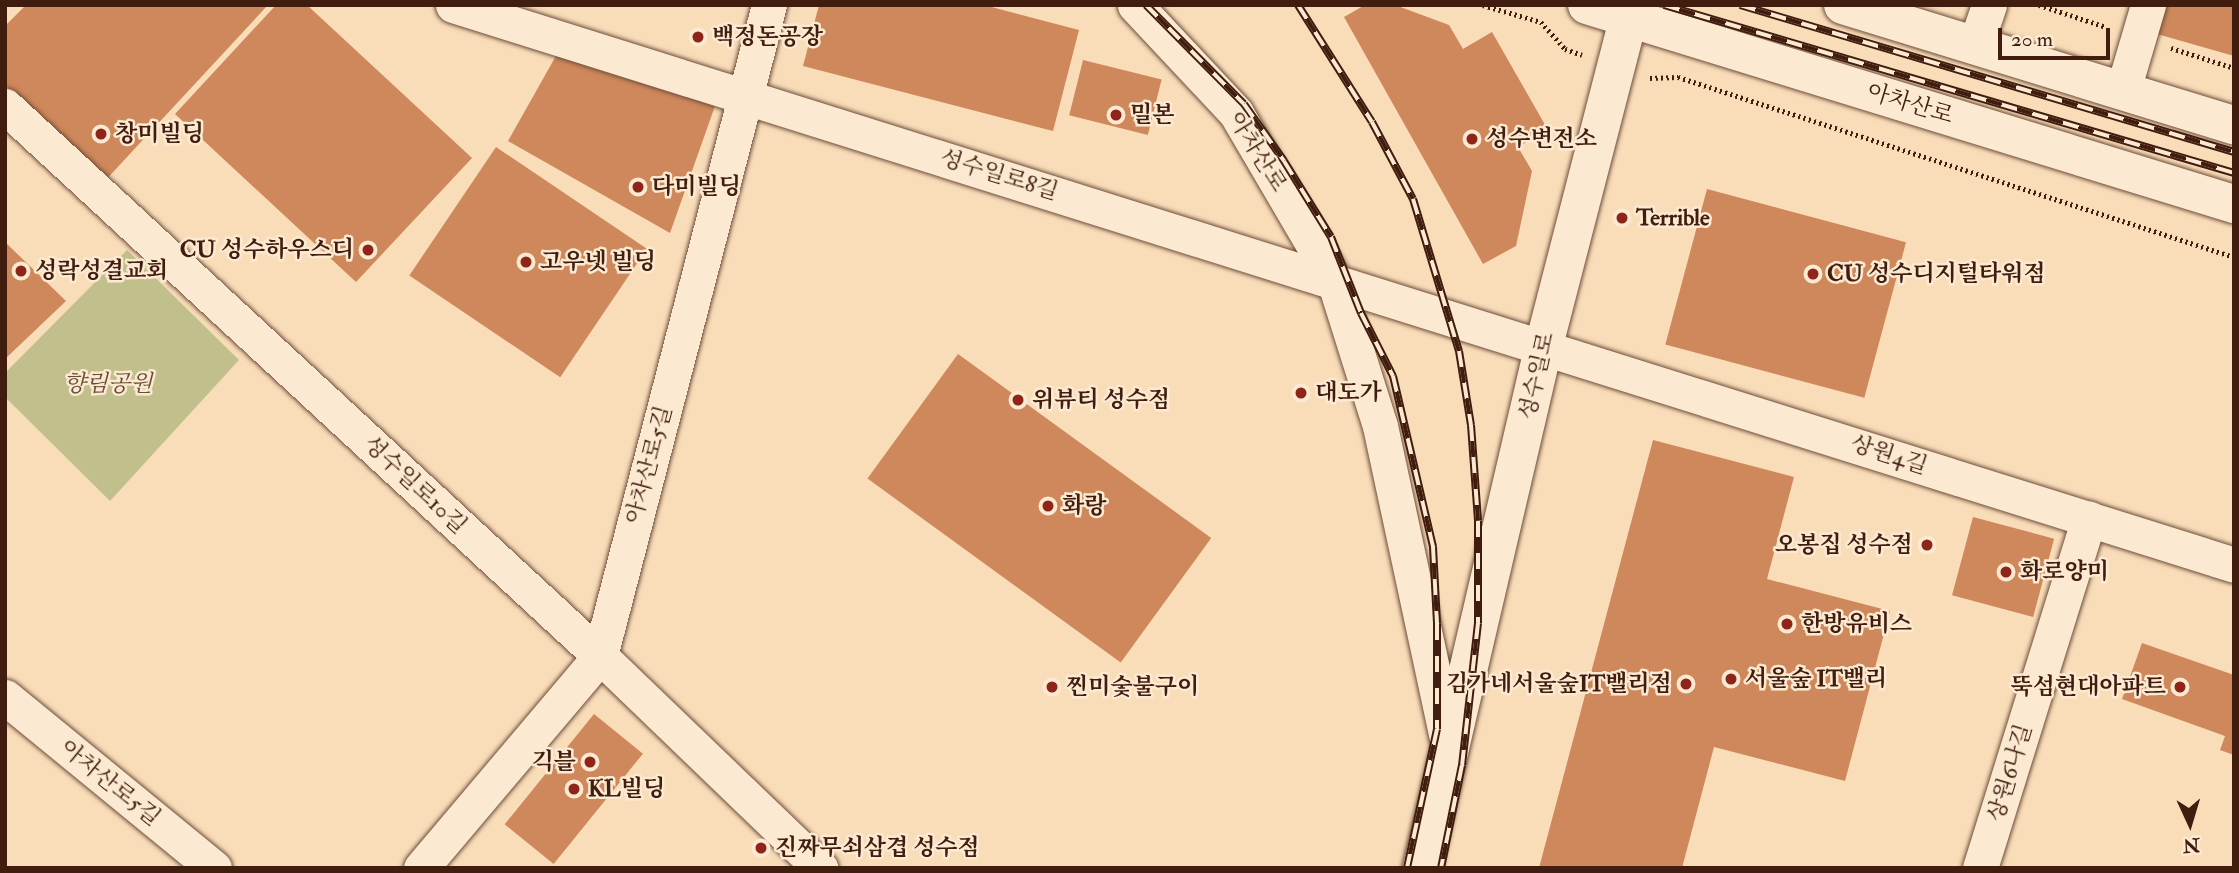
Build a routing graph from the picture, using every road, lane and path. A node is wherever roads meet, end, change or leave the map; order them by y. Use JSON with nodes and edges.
{"nodes":[{"id":1,"x":453,"y":5,"type":"edge"},
{"id":2,"x":769,"y":5,"type":"edge"},
{"id":3,"x":1135,"y":5,"type":"edge"},
{"id":4,"x":1483,"y":5,"type":"edge"},
{"id":5,"x":1587,"y":5,"type":"edge"},
{"id":6,"x":1843,"y":5,"type":"edge"},
{"id":7,"x":1989,"y":5,"type":"edge"},
{"id":8,"x":2148,"y":5,"type":"edge"},
{"id":9,"x":1630,"y":12,"type":"edge"},
{"id":10,"x":1975,"y":46,"type":"junction"},
{"id":11,"x":1616,"y":66,"type":"junction"},
{"id":12,"x":2123,"y":90,"type":"junction"},
{"id":13,"x":746,"y":95,"type":"junction"},
{"id":14,"x":5,"y":106,"type":"edge"},
{"id":15,"x":2234,"y":125,"type":"edge"},
{"id":16,"x":2234,"y":204,"type":"edge"},
{"id":17,"x":2234,"y":257,"type":"edge"},
{"id":18,"x":1334,"y":280,"type":"junction"},
{"id":19,"x":1544,"y":345,"type":"junction"},
{"id":20,"x":2089,"y":519,"type":"junction"},
{"id":21,"x":2234,"y":565,"type":"edge"},
{"id":22,"x":600,"y":656,"type":"junction"},
{"id":23,"x":5,"y":698,"type":"edge"},
{"id":24,"x":1449,"y":748,"type":"junction"},
{"id":25,"x":214,"y":868,"type":"edge"},
{"id":26,"x":421,"y":868,"type":"edge"},
{"id":27,"x":820,"y":868,"type":"edge"},
{"id":28,"x":1422,"y":868,"type":"edge"},
{"id":29,"x":1980,"y":868,"type":"edge"}],
"edges":[{"from":1,"to":13,"type":"street","name":"성수일로8길"},
{"from":2,"to":13,"type":"street","name":"아차산로5길"},
{"from":3,"to":18,"type":"street","name":"아차산로"},
{"from":4,"to":11,"type":"path"},
{"from":5,"to":9,"type":"main road","name":"아차산로"},
{"from":6,"to":10,"type":"main road"},
{"from":7,"to":10,"type":"street"},
{"from":8,"to":12,"type":"street"},
{"from":9,"to":11,"type":"main road","name":"성수일로"},
{"from":9,"to":16,"type":"main road","name":"아차산로"},
{"from":10,"to":12,"type":"main road"},
{"from":11,"to":17,"type":"path"},
{"from":11,"to":19,"type":"main road","name":"성수일로"},
{"from":12,"to":15,"type":"main road"},
{"from":13,"to":18,"type":"street","name":"성수일로8길"},
{"from":13,"to":22,"type":"street","name":"아차산로5길"},
{"from":14,"to":22,"type":"street","name":"성수일로10길"},
{"from":18,"to":19,"type":"street","name":"성수일로8길"},
{"from":18,"to":24,"type":"street","name":"성수일로"},
{"from":19,"to":20,"type":"street","name":"상원4길"},
{"from":19,"to":24,"type":"main road","name":"성수일로"},
{"from":20,"to":21,"type":"street","name":"상원4길"},
{"from":20,"to":29,"type":"street","name":"상원6나길"},
{"from":22,"to":26,"type":"street","name":"아차산로5길"},
{"from":22,"to":27,"type":"street","name":"성수일로10길"},
{"from":23,"to":25,"type":"street","name":"아차산로5길"},
{"from":24,"to":28,"type":"main road","name":"성수일로"}]}
